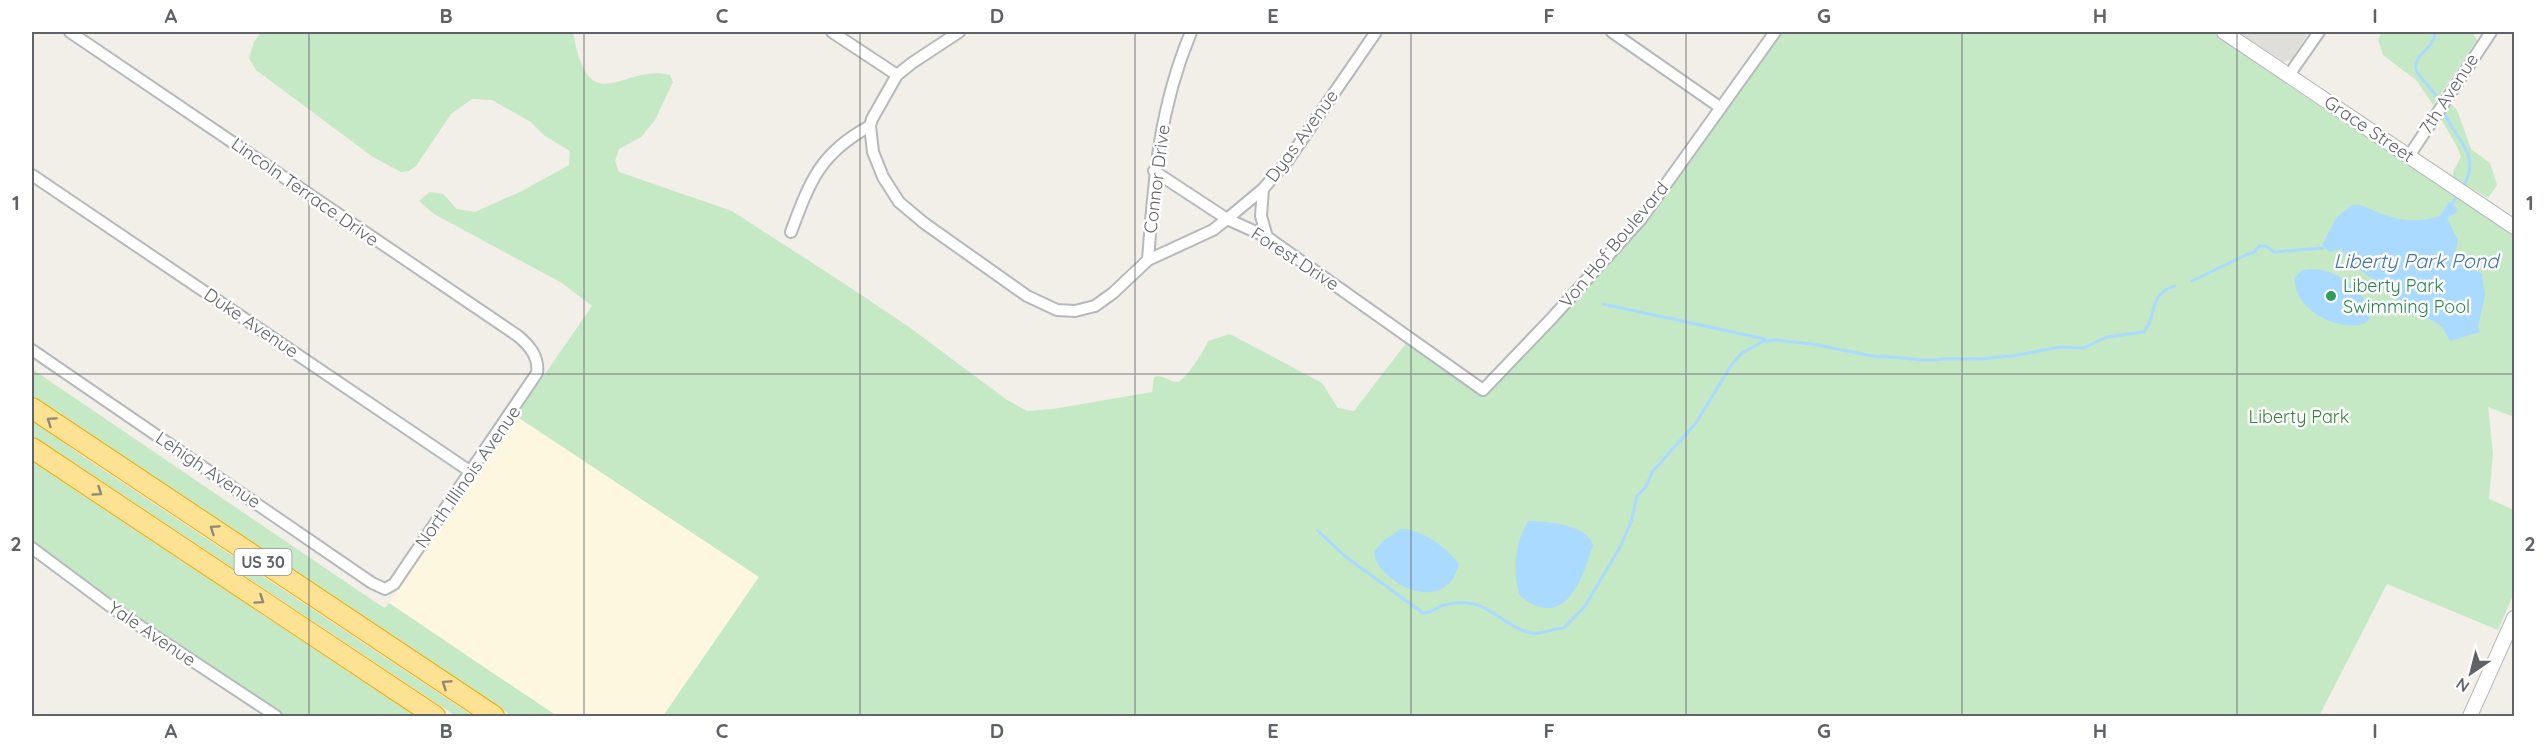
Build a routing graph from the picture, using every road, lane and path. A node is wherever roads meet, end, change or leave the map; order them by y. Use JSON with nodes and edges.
{"nodes":[{"id":1,"x":70,"y":32,"type":"edge"},
{"id":2,"x":832,"y":32,"type":"edge"},
{"id":3,"x":959,"y":32,"type":"edge"},
{"id":4,"x":1191,"y":32,"type":"edge"},
{"id":5,"x":1376,"y":32,"type":"edge"},
{"id":6,"x":1612,"y":32,"type":"edge"},
{"id":7,"x":1775,"y":32,"type":"edge"},
{"id":8,"x":2224,"y":32,"type":"edge"},
{"id":9,"x":2319,"y":32,"type":"edge"},
{"id":10,"x":2490,"y":32,"type":"edge"},
{"id":11,"x":897,"y":75,"type":"junction"},
{"id":12,"x":2289,"y":75,"type":"junction"},
{"id":13,"x":1721,"y":108,"type":"junction"},
{"id":14,"x":870,"y":126,"type":"junction"},
{"id":15,"x":2409,"y":156,"type":"junction"},
{"id":16,"x":1154,"y":171,"type":"junction"},
{"id":17,"x":32,"y":175,"type":"edge"},
{"id":18,"x":1263,"y":189,"type":"junction"},
{"id":19,"x":1227,"y":219,"type":"junction"},
{"id":20,"x":2514,"y":227,"type":"edge"},
{"id":21,"x":791,"y":232,"type":"dead end"},
{"id":22,"x":1268,"y":237,"type":"junction"},
{"id":23,"x":1148,"y":260,"type":"junction"},
{"id":24,"x":32,"y":350,"type":"edge"},
{"id":25,"x":536,"y":358,"type":"joint"},
{"id":26,"x":1483,"y":390,"type":"joint"},
{"id":27,"x":32,"y":408,"type":"edge"},
{"id":28,"x":32,"y":448,"type":"edge"},
{"id":29,"x":471,"y":472,"type":"junction"},
{"id":30,"x":32,"y":550,"type":"edge"},
{"id":31,"x":385,"y":589,"type":"joint"},
{"id":32,"x":2514,"y":618,"type":"edge"},
{"id":33,"x":276,"y":717,"type":"edge"},
{"id":34,"x":435,"y":717,"type":"edge"},
{"id":35,"x":494,"y":717,"type":"edge"},
{"id":36,"x":2470,"y":717,"type":"edge"}],
"edges":[{"from":1,"to":25,"type":"street","name":"Lincoln Terrace Drive"},
{"from":2,"to":11,"type":"street"},
{"from":3,"to":11,"type":"street"},
{"from":4,"to":16,"type":"street","name":"Connor Drive"},
{"from":5,"to":18,"type":"street","name":"Dyas Avenue"},
{"from":6,"to":13,"type":"street"},
{"from":7,"to":13,"type":"street","name":"Von Hof Boulevard"},
{"from":8,"to":12,"type":"street","name":"Grace Street"},
{"from":9,"to":12,"type":"street"},
{"from":10,"to":15,"type":"street","name":"7th Avenue"},
{"from":11,"to":14,"type":"street"},
{"from":12,"to":15,"type":"street","name":"Grace Street"},
{"from":13,"to":26,"type":"street","name":"Von Hof Boulevard"},
{"from":14,"to":21,"type":"street"},
{"from":14,"to":23,"type":"street"},
{"from":15,"to":20,"type":"street","name":"Grace Street"},
{"from":16,"to":19,"type":"street"},
{"from":16,"to":23,"type":"street","name":"Connor Drive"},
{"from":17,"to":29,"type":"street","name":"Duke Avenue"},
{"from":18,"to":19,"type":"street","name":"Dyas Avenue"},
{"from":18,"to":22,"type":"street"},
{"from":19,"to":22,"type":"street","name":"Forest Drive"},
{"from":19,"to":23,"type":"street"},
{"from":22,"to":26,"type":"street","name":"Forest Drive"},
{"from":24,"to":31,"type":"street","name":"Lehigh Avenue"},
{"from":25,"to":29,"type":"street","name":"North Illinois Avenue"},
{"from":35,"to":27,"type":"highway","number":"US 30","one_way":true},
{"from":28,"to":34,"type":"highway","number":"US 30","one_way":true},
{"from":29,"to":31,"type":"street","name":"North Illinois Avenue"},
{"from":30,"to":33,"type":"street","name":"Yale Avenue"},
{"from":32,"to":36,"type":"street"}]}
